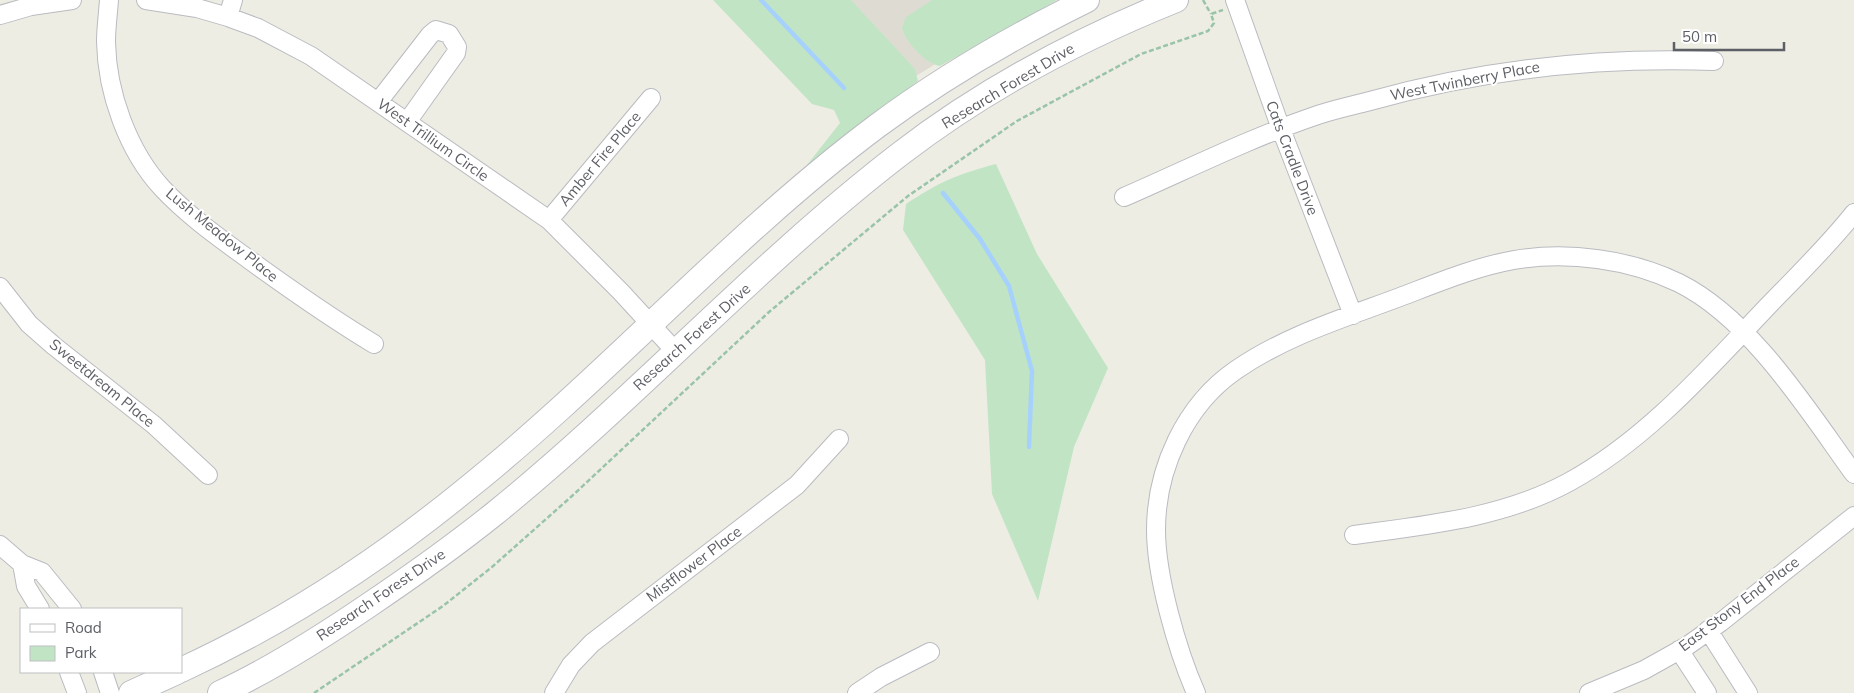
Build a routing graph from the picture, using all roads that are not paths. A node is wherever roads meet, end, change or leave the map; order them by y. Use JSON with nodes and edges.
{"nodes":[{"id":1,"x":72,"y":0,"type":"edge"},
{"id":2,"x":109,"y":0,"type":"edge"},
{"id":3,"x":146,"y":0,"type":"edge"},
{"id":4,"x":1087,"y":0,"type":"edge"},
{"id":5,"x":1176,"y":0,"type":"edge"},
{"id":6,"x":1236,"y":3,"type":"edge"},
{"id":7,"x":230,"y":8,"type":"edge"},
{"id":8,"x":6,"y":9,"type":"edge"},
{"id":9,"x":1714,"y":61,"type":"dead end"},
{"id":10,"x":651,"y":98,"type":"dead end"},
{"id":11,"x":378,"y":102,"type":"junction"},
{"id":12,"x":407,"y":122,"type":"junction"},
{"id":13,"x":1281,"y":129,"type":"junction"},
{"id":14,"x":1124,"y":196,"type":"dead end"},
{"id":15,"x":1854,"y":213,"type":"edge"},
{"id":16,"x":549,"y":220,"type":"junction"},
{"id":17,"x":0,"y":288,"type":"edge"},
{"id":18,"x":1352,"y":315,"type":"junction"},
{"id":19,"x":651,"y":324,"type":"junction"},
{"id":20,"x":1745,"y":330,"type":"junction"},
{"id":21,"x":374,"y":344,"type":"dead end"},
{"id":22,"x":676,"y":352,"type":"junction"},
{"id":23,"x":839,"y":439,"type":"dead end"},
{"id":24,"x":1854,"y":474,"type":"edge"},
{"id":25,"x":208,"y":475,"type":"dead end"},
{"id":26,"x":1854,"y":516,"type":"edge"},
{"id":27,"x":1354,"y":534,"type":"dead end"},
{"id":28,"x":0,"y":545,"type":"edge"},
{"id":29,"x":22,"y":564,"type":"junction"},
{"id":30,"x":39,"y":608,"type":"edge"},
{"id":31,"x":71,"y":608,"type":"edge"},
{"id":32,"x":1708,"y":630,"type":"junction"},
{"id":33,"x":1679,"y":650,"type":"junction"},
{"id":34,"x":930,"y":652,"type":"dead end"},
{"id":35,"x":182,"y":670,"type":"edge"},
{"id":36,"x":69,"y":673,"type":"edge"},
{"id":37,"x":103,"y":673,"type":"edge"},
{"id":38,"x":175,"y":673,"type":"edge"},
{"id":39,"x":77,"y":693,"type":"edge"},
{"id":40,"x":110,"y":693,"type":"edge"},
{"id":41,"x":131,"y":693,"type":"edge"},
{"id":42,"x":220,"y":693,"type":"edge"},
{"id":43,"x":554,"y":693,"type":"edge"},
{"id":44,"x":857,"y":693,"type":"edge"},
{"id":45,"x":1196,"y":693,"type":"edge"},
{"id":46,"x":1589,"y":693,"type":"edge"},
{"id":47,"x":1707,"y":693,"type":"edge"},
{"id":48,"x":1748,"y":693,"type":"edge"}],
"edges":[{"from":1,"to":8,"type":"street"},
{"from":2,"to":21,"type":"street","name":"Lush Meadow Place"},
{"from":3,"to":7,"type":"street","name":"West Trillium Circle"},
{"from":4,"to":19,"type":"main road"},
{"from":5,"to":22,"type":"main road","name":"Research Forest Drive"},
{"from":6,"to":13,"type":"street","name":"Cats Cradle Drive"},
{"from":7,"to":11,"type":"street","name":"West Trillium Circle"},
{"from":9,"to":13,"type":"street","name":"West Twinberry Place"},
{"from":10,"to":16,"type":"street","name":"Amber Fire Place"},
{"from":11,"to":12,"type":"street","name":"West Trillium Circle"},
{"from":11,"to":12,"type":"street"},
{"from":12,"to":16,"type":"street","name":"West Trillium Circle"},
{"from":13,"to":14,"type":"street","name":"West Twinberry Place"},
{"from":13,"to":18,"type":"street","name":"Cats Cradle Drive"},
{"from":15,"to":20,"type":"street"},
{"from":16,"to":19,"type":"street","name":"West Trillium Circle"},
{"from":17,"to":25,"type":"street","name":"Sweetdream Place"},
{"from":18,"to":20,"type":"street"},
{"from":18,"to":45,"type":"street"},
{"from":19,"to":22,"type":"street","name":"West Trillium Circle"},
{"from":19,"to":35,"type":"main road"},
{"from":20,"to":24,"type":"street"},
{"from":20,"to":27,"type":"street"},
{"from":22,"to":42,"type":"main road","name":"Research Forest Drive"},
{"from":23,"to":43,"type":"street","name":"Mistflower Place"},
{"from":26,"to":32,"type":"street","name":"East Stony End Place"},
{"from":28,"to":29,"type":"street"},
{"from":29,"to":30,"type":"street"},
{"from":29,"to":31,"type":"street"},
{"from":32,"to":33,"type":"street","name":"East Stony End Place"},
{"from":32,"to":48,"type":"street"},
{"from":33,"to":46,"type":"street","name":"East Stony End Place"},
{"from":33,"to":47,"type":"street"},
{"from":34,"to":44,"type":"street"},
{"from":36,"to":39,"type":"street"},
{"from":37,"to":40,"type":"street"},
{"from":38,"to":41,"type":"main road"}]}
